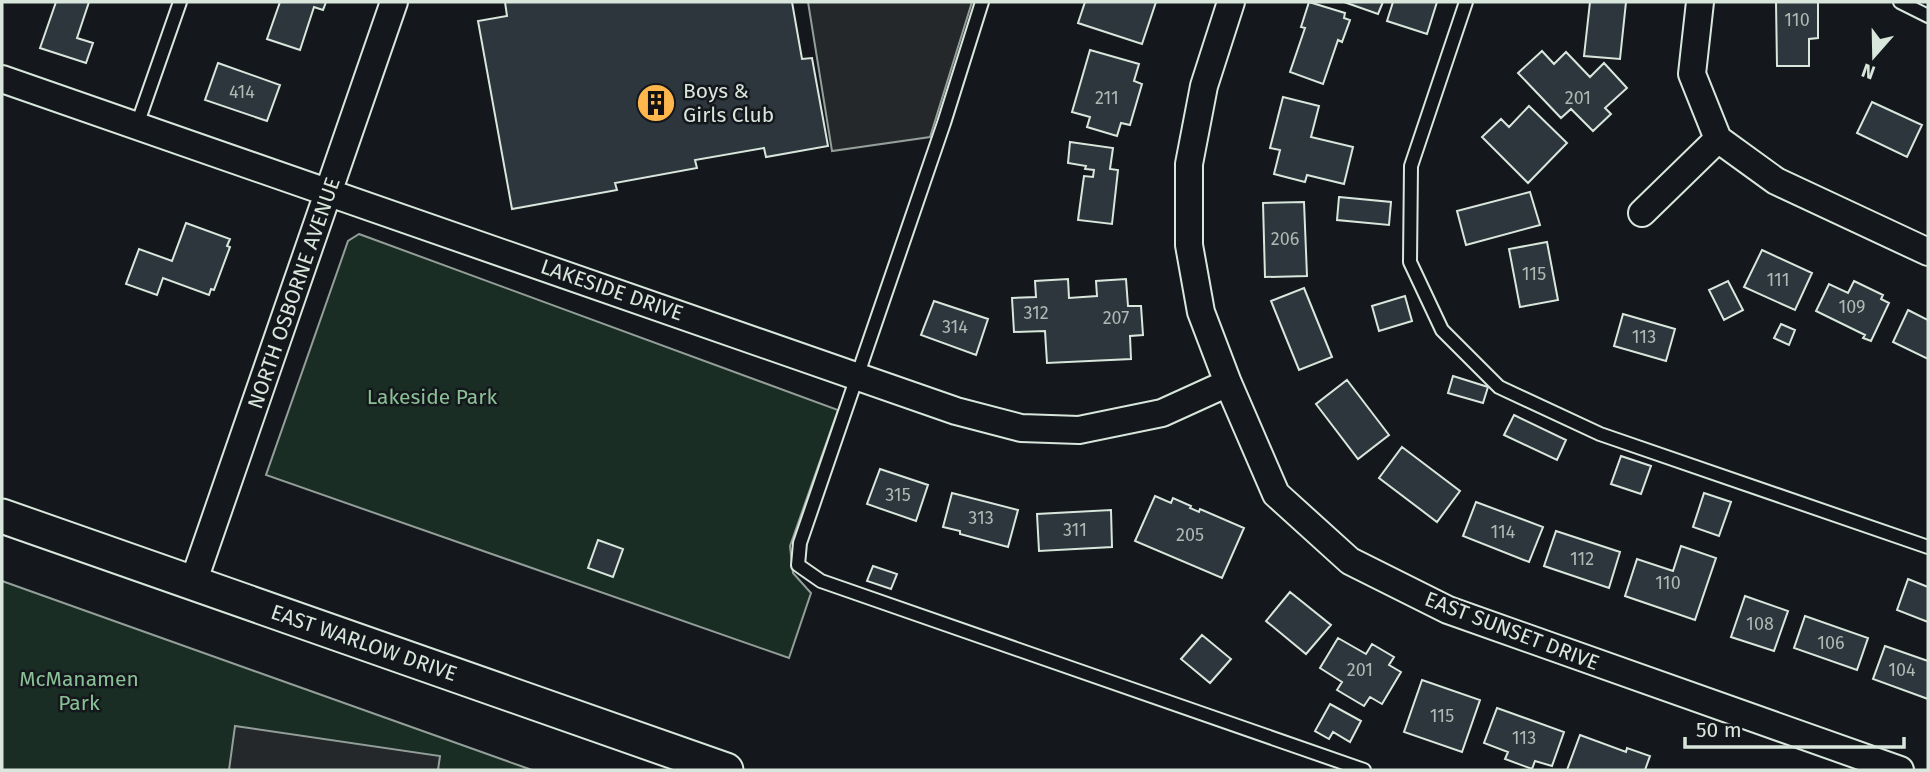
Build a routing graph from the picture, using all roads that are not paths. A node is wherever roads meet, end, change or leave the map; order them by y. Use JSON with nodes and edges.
{"nodes":[{"id":1,"x":180,"y":2,"type":"edge"},
{"id":2,"x":394,"y":2,"type":"edge"},
{"id":3,"x":982,"y":2,"type":"edge"},
{"id":4,"x":1231,"y":2,"type":"edge"},
{"id":5,"x":1466,"y":2,"type":"edge"},
{"id":6,"x":1700,"y":2,"type":"edge"},
{"id":7,"x":1900,"y":2,"type":"edge"},
{"id":8,"x":1928,"y":16,"type":"edge"},
{"id":9,"x":2,"y":79,"type":"edge"},
{"id":10,"x":137,"y":125,"type":"junction"},
{"id":11,"x":1718,"y":139,"type":"junction"},
{"id":12,"x":329,"y":192,"type":"junction"},
{"id":13,"x":1642,"y":212,"type":"dead end"},
{"id":14,"x":1928,"y":251,"type":"edge"},
{"id":15,"x":858,"y":377,"type":"junction"},
{"id":16,"x":1228,"y":383,"type":"junction"},
{"id":17,"x":2,"y":516,"type":"edge"},
{"id":18,"x":1928,"y":547,"type":"edge"},
{"id":19,"x":193,"y":583,"type":"junction"},
{"id":20,"x":726,"y":770,"type":"edge"},
{"id":21,"x":1364,"y":770,"type":"edge"},
{"id":22,"x":1900,"y":770,"type":"edge"}],
"edges":[{"from":1,"to":10,"type":"lane"},
{"from":2,"to":12,"type":"street","name":"NORTH OSBORNE AVENUE"},
{"from":3,"to":15,"type":"lane"},
{"from":4,"to":16,"type":"street","name":"EAST SUNSET DRIVE"},
{"from":5,"to":18,"type":"lane"},
{"from":6,"to":11,"type":"street"},
{"from":7,"to":8,"type":"lane"},
{"from":9,"to":10,"type":"street","name":"LAKESIDE DRIVE"},
{"from":10,"to":12,"type":"street","name":"LAKESIDE DRIVE"},
{"from":11,"to":13,"type":"street"},
{"from":11,"to":14,"type":"street"},
{"from":12,"to":15,"type":"street","name":"LAKESIDE DRIVE"},
{"from":12,"to":19,"type":"street","name":"NORTH OSBORNE AVENUE"},
{"from":15,"to":16,"type":"street","name":"LAKESIDE DRIVE"},
{"from":15,"to":21,"type":"lane"},
{"from":16,"to":22,"type":"street","name":"EAST SUNSET DRIVE"},
{"from":17,"to":19,"type":"street","name":"EAST WARLOW DRIVE"},
{"from":19,"to":20,"type":"street","name":"EAST WARLOW DRIVE"}]}
